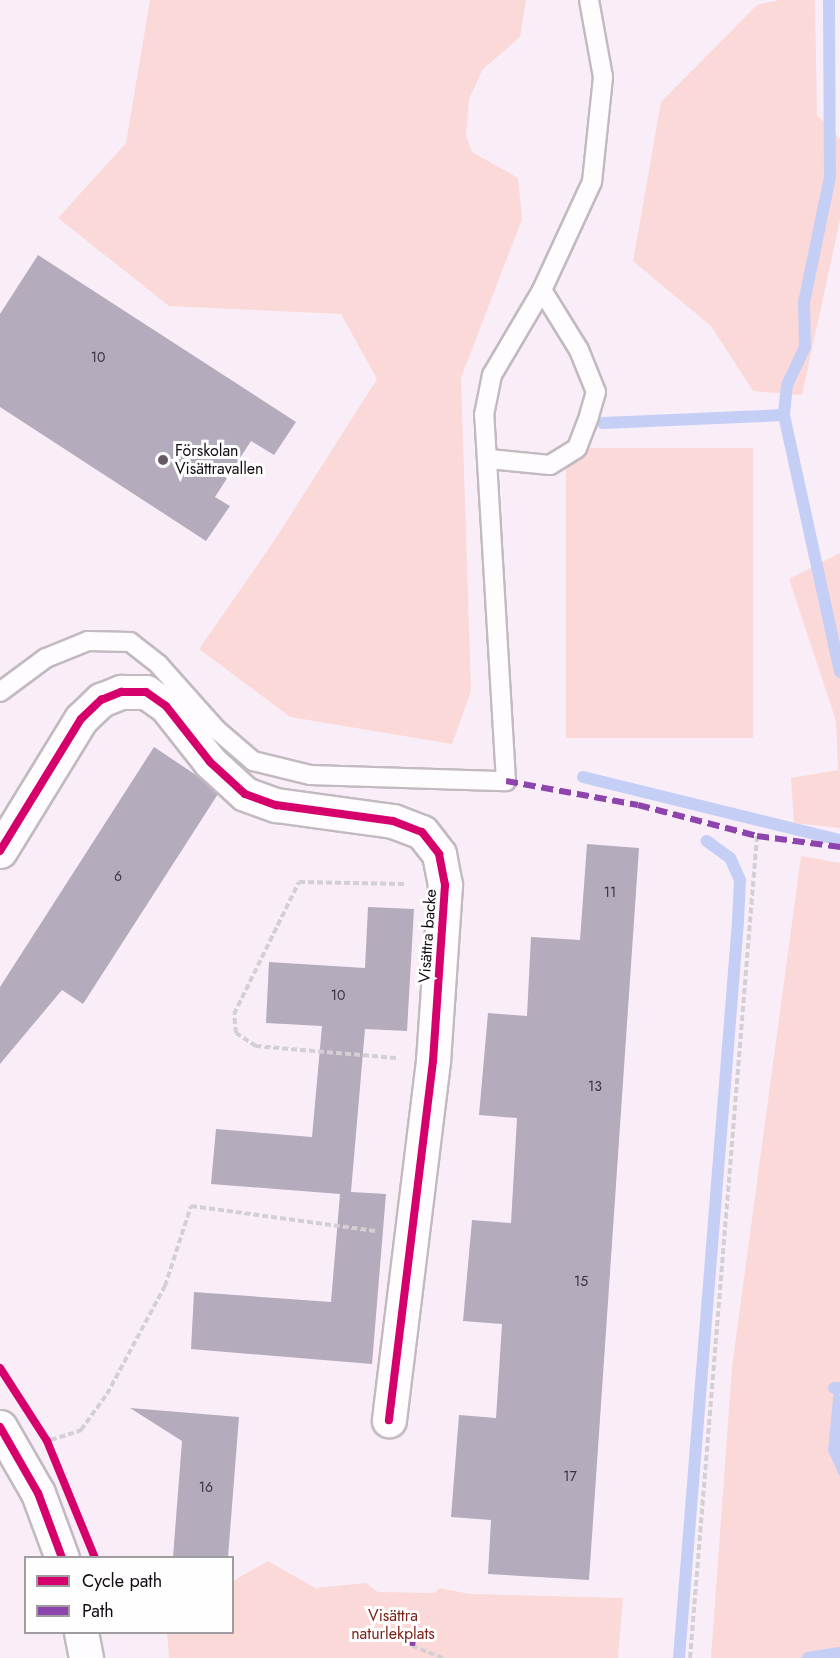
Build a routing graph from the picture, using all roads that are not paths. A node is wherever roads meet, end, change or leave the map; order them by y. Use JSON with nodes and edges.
{"nodes":[{"id":1,"x":589,"y":0,"type":"edge"},
{"id":2,"x":542,"y":290,"type":"junction"},
{"id":3,"x":489,"y":459,"type":"junction"},
{"id":4,"x":0,"y":692,"type":"edge"},
{"id":5,"x":0,"y":851,"type":"edge"},
{"id":6,"x":389,"y":1420,"type":"dead end"},
{"id":7,"x":0,"y":1427,"type":"edge"},
{"id":8,"x":62,"y":1556,"type":"edge"},
{"id":9,"x":81,"y":1634,"type":"edge"},
{"id":10,"x":86,"y":1658,"type":"edge"}],
"edges":[{"from":1,"to":2,"type":"lane"},
{"from":2,"to":3,"type":"lane"},
{"from":2,"to":3,"type":"lane"},
{"from":3,"to":4,"type":"lane"},
{"from":5,"to":6,"type":"street","name":"Visättra backe"},
{"from":7,"to":8,"type":"street"},
{"from":9,"to":10,"type":"street"}]}
